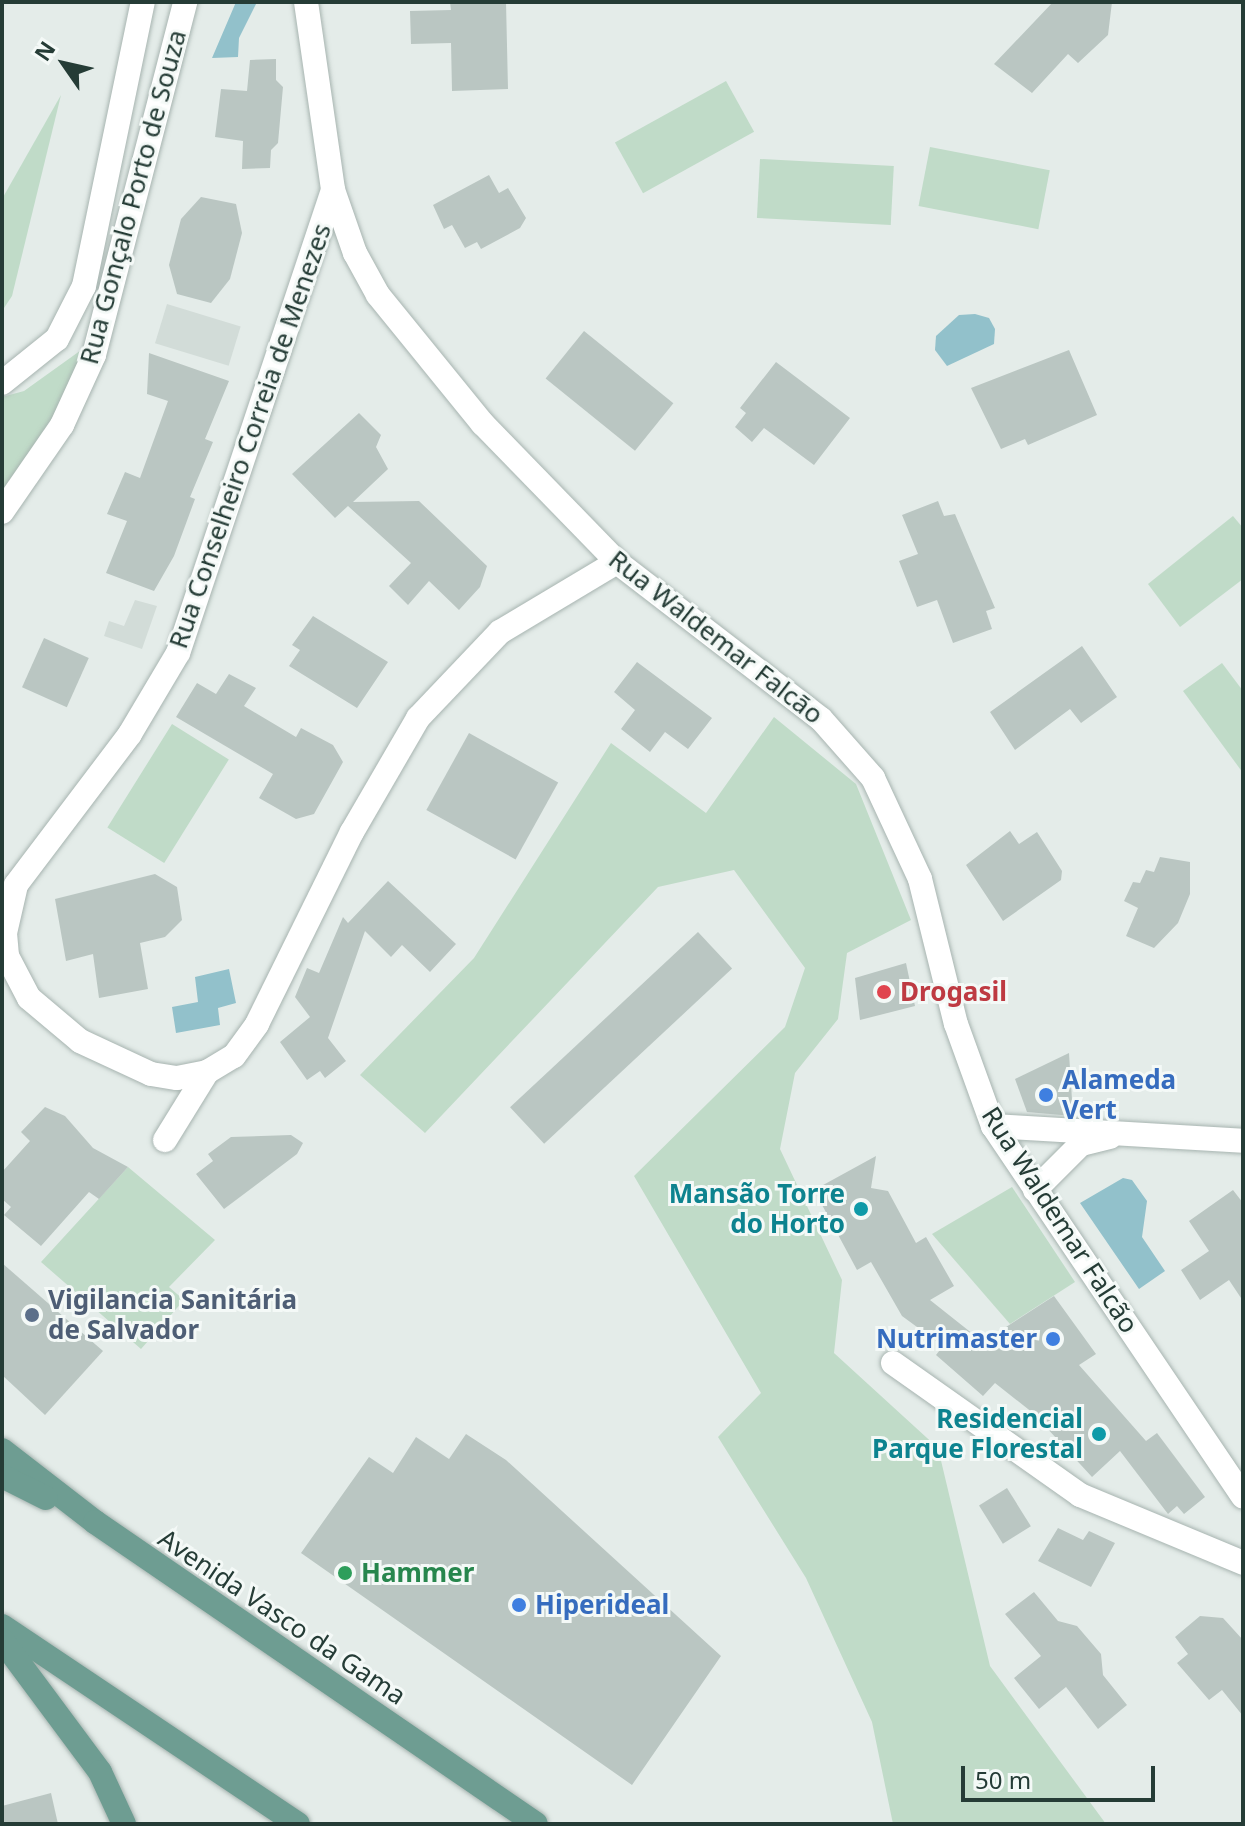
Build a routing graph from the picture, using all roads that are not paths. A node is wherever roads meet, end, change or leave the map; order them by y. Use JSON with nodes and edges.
{"nodes":[{"id":1,"x":143,"y":2,"type":"edge"},
{"id":2,"x":185,"y":2,"type":"edge"},
{"id":3,"x":306,"y":2,"type":"edge"},
{"id":4,"x":333,"y":190,"type":"junction"},
{"id":5,"x":2,"y":383,"type":"edge"},
{"id":6,"x":2,"y":512,"type":"edge"},
{"id":7,"x":617,"y":562,"type":"junction"},
{"id":8,"x":207,"y":1072,"type":"junction"},
{"id":9,"x":993,"y":1126,"type":"junction"},
{"id":10,"x":1120,"y":1134,"type":"junction"},
{"id":11,"x":165,"y":1140,"type":"dead end"},
{"id":12,"x":1243,"y":1141,"type":"edge"},
{"id":13,"x":1035,"y":1190,"type":"junction"},
{"id":14,"x":893,"y":1363,"type":"dead end"},
{"id":15,"x":2,"y":1450,"type":"edge"},
{"id":16,"x":2,"y":1476,"type":"edge"},
{"id":17,"x":1243,"y":1496,"type":"edge"},
{"id":18,"x":95,"y":1522,"type":"junction"},
{"id":19,"x":1243,"y":1563,"type":"edge"},
{"id":20,"x":2,"y":1626,"type":"edge"},
{"id":21,"x":2,"y":1640,"type":"edge"},
{"id":22,"x":124,"y":1824,"type":"edge"},
{"id":23,"x":298,"y":1824,"type":"edge"},
{"id":24,"x":536,"y":1824,"type":"edge"}],
"edges":[{"from":1,"to":5,"type":"street"},
{"from":2,"to":6,"type":"street","name":"Rua Gonçalo Porto de Souza"},
{"from":3,"to":4,"type":"street","name":"Rua Waldemar Falcão"},
{"from":4,"to":7,"type":"street","name":"Rua Waldemar Falcão"},
{"from":4,"to":8,"type":"street","name":"Rua Conselheiro Correia de Menezes"},
{"from":7,"to":8,"type":"street","name":"Rua Conselheiro Correia de Menezes"},
{"from":7,"to":9,"type":"street","name":"Rua Waldemar Falcão"},
{"from":8,"to":11,"type":"street"},
{"from":9,"to":10,"type":"street"},
{"from":9,"to":13,"type":"street","name":"Rua Waldemar Falcão"},
{"from":10,"to":12,"type":"street"},
{"from":10,"to":13,"type":"street"},
{"from":13,"to":17,"type":"street","name":"Rua Waldemar Falcão"},
{"from":14,"to":19,"type":"street"},
{"from":15,"to":18,"type":"main road","name":"Avenida Vasco da Gama"},
{"from":16,"to":18,"type":"main road"},
{"from":18,"to":24,"type":"main road","name":"Avenida Vasco da Gama"},
{"from":20,"to":23,"type":"main road"},
{"from":21,"to":22,"type":"main road"}]}
